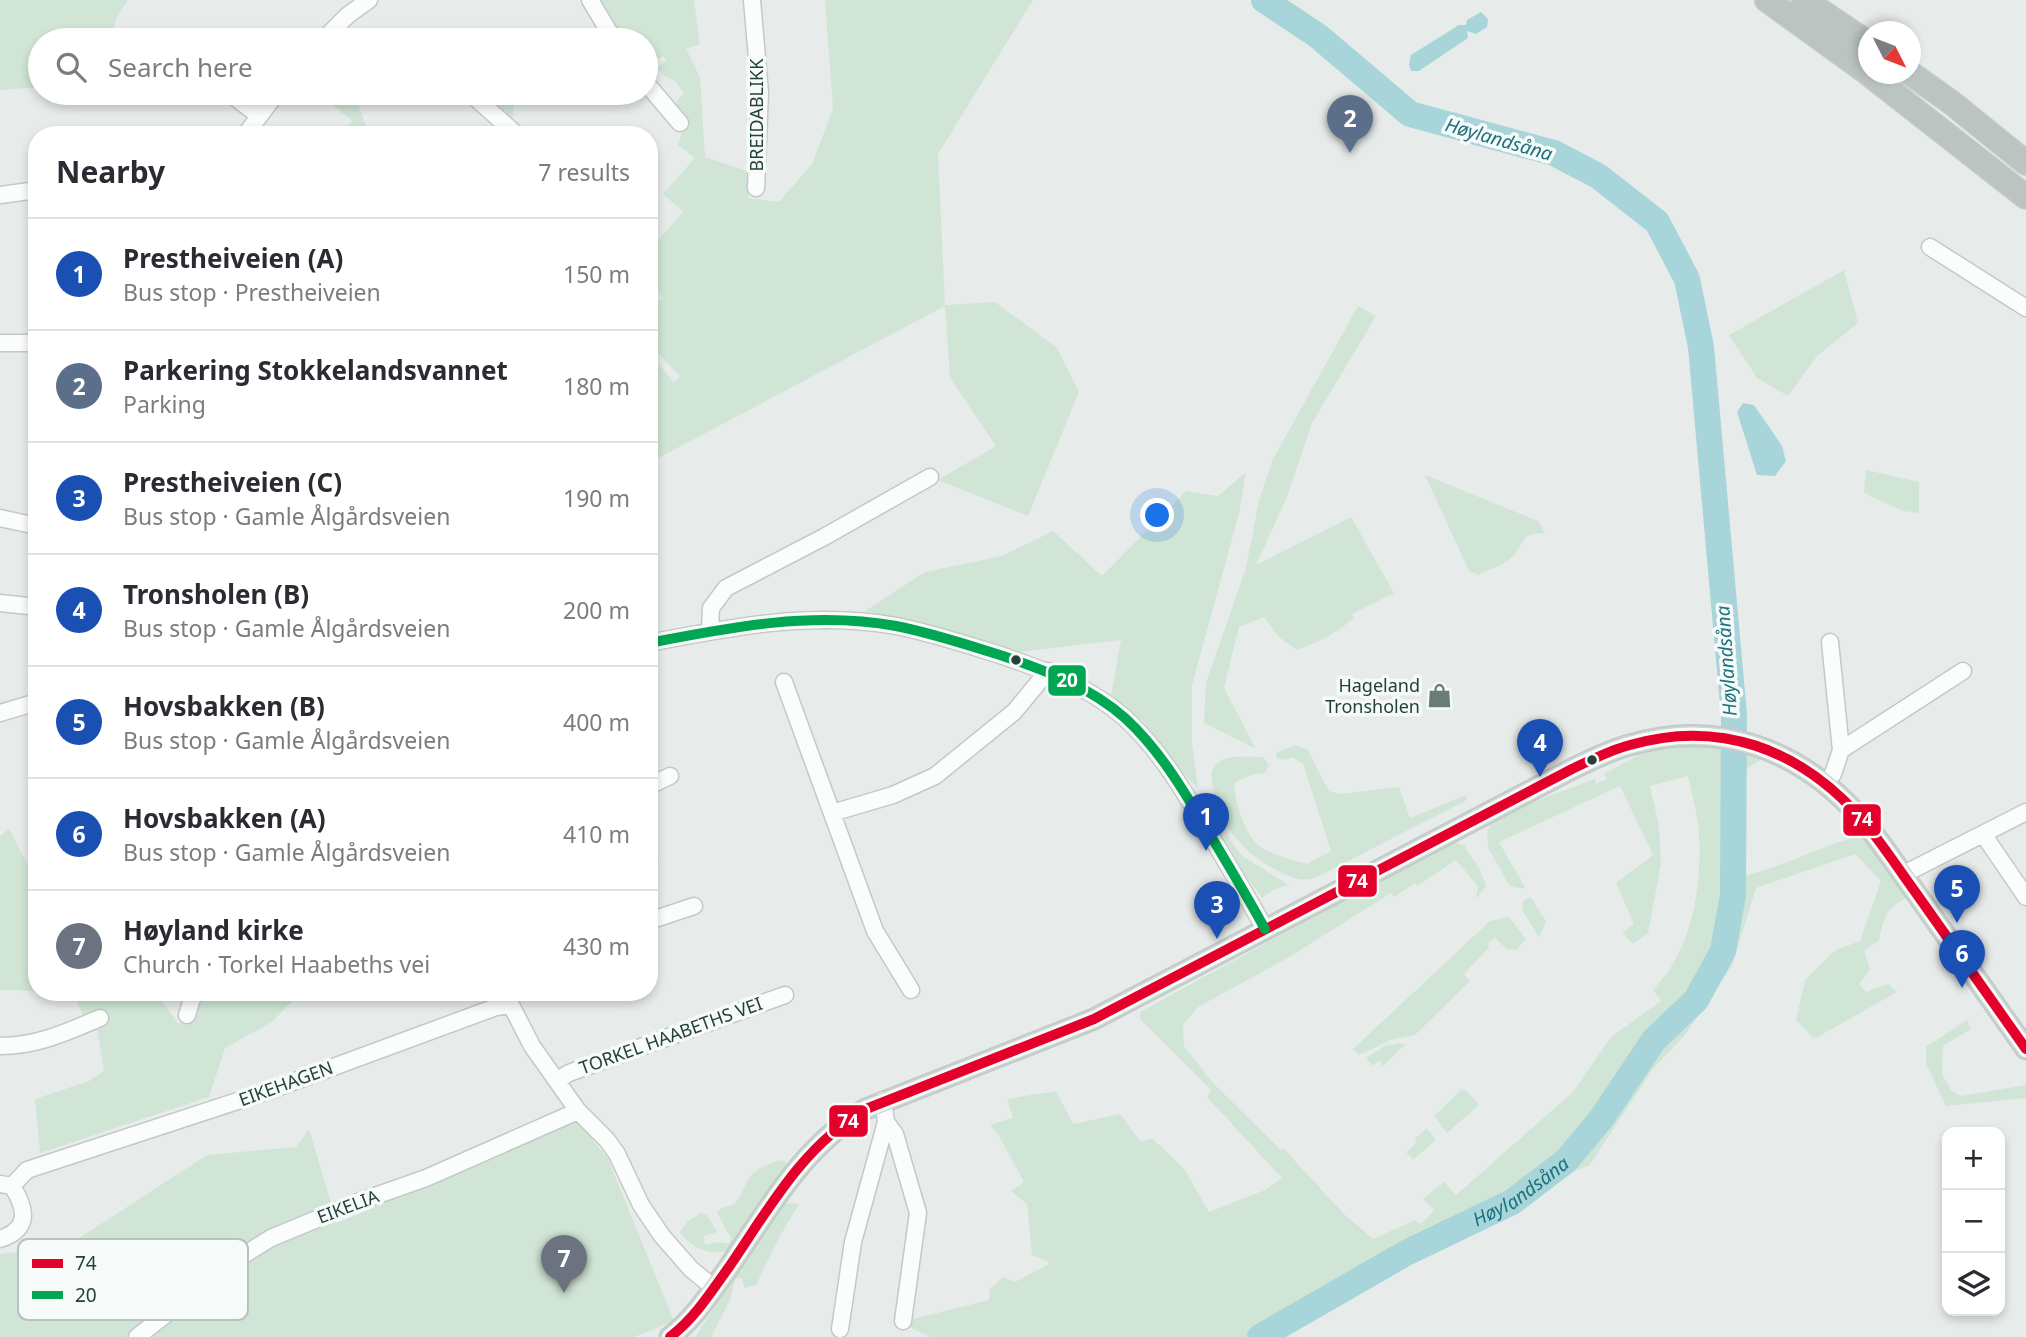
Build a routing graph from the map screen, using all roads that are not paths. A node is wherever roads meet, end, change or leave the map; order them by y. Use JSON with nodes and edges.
{"nodes":[{"id":1,"x":369,"y":0,"type":"edge"},
{"id":2,"x":590,"y":0,"type":"edge"},
{"id":3,"x":752,"y":0,"type":"edge"},
{"id":4,"x":1767,"y":0,"type":"edge"},
{"id":5,"x":1804,"y":0,"type":"edge"},
{"id":6,"x":336,"y":28,"type":"edge"},
{"id":7,"x":607,"y":28,"type":"edge"},
{"id":8,"x":1858,"y":36,"type":"edge"},
{"id":9,"x":1858,"y":65,"type":"edge"},
{"id":10,"x":1921,"y":81,"type":"edge"},
{"id":11,"x":1883,"y":84,"type":"edge"},
{"id":12,"x":658,"y":97,"type":"edge"},
{"id":13,"x":245,"y":105,"type":"edge"},
{"id":14,"x":266,"y":105,"type":"edge"},
{"id":15,"x":483,"y":105,"type":"edge"},
{"id":16,"x":258,"y":115,"type":"junction"},
{"id":17,"x":680,"y":123,"type":"dead end"},
{"id":18,"x":251,"y":126,"type":"edge"},
{"id":19,"x":507,"y":126,"type":"edge"},
{"id":20,"x":2026,"y":163,"type":"edge"},
{"id":21,"x":756,"y":188,"type":"dead end"},
{"id":22,"x":28,"y":192,"type":"edge"},
{"id":23,"x":0,"y":195,"type":"edge"},
{"id":24,"x":2026,"y":197,"type":"edge"},
{"id":25,"x":1930,"y":247,"type":"dead end"},
{"id":26,"x":2026,"y":308,"type":"edge"},
{"id":27,"x":0,"y":343,"type":"edge"},
{"id":28,"x":28,"y":343,"type":"edge"},
{"id":29,"x":930,"y":477,"type":"dead end"},
{"id":30,"x":0,"y":518,"type":"edge"},
{"id":31,"x":28,"y":524,"type":"edge"},
{"id":32,"x":0,"y":603,"type":"edge"},
{"id":33,"x":28,"y":606,"type":"edge"},
{"id":34,"x":710,"y":631,"type":"junction"},
{"id":35,"x":658,"y":641,"type":"edge"},
{"id":36,"x":1830,"y":642,"type":"dead end"},
{"id":37,"x":1048,"y":671,"type":"junction"},
{"id":38,"x":1963,"y":671,"type":"dead end"},
{"id":39,"x":784,"y":682,"type":"dead end"},
{"id":40,"x":28,"y":705,"type":"edge"},
{"id":41,"x":0,"y":713,"type":"edge"},
{"id":42,"x":1841,"y":750,"type":"junction"},
{"id":43,"x":670,"y":776,"type":"dead end"},
{"id":44,"x":658,"y":782,"type":"edge"},
{"id":45,"x":1825,"y":783,"type":"junction"},
{"id":46,"x":2026,"y":812,"type":"edge"},
{"id":47,"x":832,"y":813,"type":"junction"},
{"id":48,"x":1983,"y":834,"type":"junction"},
{"id":49,"x":1902,"y":875,"type":"junction"},
{"id":50,"x":2026,"y":897,"type":"edge"},
{"id":51,"x":694,"y":906,"type":"dead end"},
{"id":52,"x":658,"y":918,"type":"edge"},
{"id":53,"x":1265,"y":929,"type":"junction"},
{"id":54,"x":911,"y":990,"type":"dead end"},
{"id":55,"x":785,"y":995,"type":"dead end"},
{"id":56,"x":191,"y":1001,"type":"edge"},
{"id":57,"x":506,"y":1001,"type":"edge"},
{"id":58,"x":510,"y":1001,"type":"edge"},
{"id":59,"x":187,"y":1015,"type":"dead end"},
{"id":60,"x":100,"y":1018,"type":"dead end"},
{"id":61,"x":0,"y":1046,"type":"edge"},
{"id":62,"x":2026,"y":1049,"type":"edge"},
{"id":63,"x":558,"y":1080,"type":"junction"},
{"id":64,"x":883,"y":1100,"type":"junction"},
{"id":65,"x":579,"y":1111,"type":"junction"},
{"id":66,"x":886,"y":1122,"type":"junction"},
{"id":67,"x":6,"y":1185,"type":"edge"},
{"id":68,"x":0,"y":1238,"type":"edge"},
{"id":69,"x":248,"y":1252,"type":"edge"},
{"id":70,"x":715,"y":1287,"type":"junction"},
{"id":71,"x":159,"y":1320,"type":"edge"},
{"id":72,"x":902,"y":1321,"type":"dead end"},
{"id":73,"x":840,"y":1329,"type":"dead end"},
{"id":74,"x":137,"y":1337,"type":"edge"},
{"id":75,"x":670,"y":1337,"type":"edge"}],
"edges":[{"from":1,"to":6,"type":"street"},
{"from":2,"to":7,"type":"street"},
{"from":3,"to":21,"type":"street","name":"BREIDABLIKK"},
{"from":4,"to":9,"type":"highway"},
{"from":5,"to":8,"type":"highway"},
{"from":10,"to":20,"type":"highway"},
{"from":11,"to":24,"type":"highway"},
{"from":12,"to":17,"type":"street"},
{"from":13,"to":16,"type":"street"},
{"from":14,"to":16,"type":"street"},
{"from":15,"to":19,"type":"street"},
{"from":16,"to":18,"type":"street"},
{"from":22,"to":23,"type":"street"},
{"from":25,"to":26,"type":"street"},
{"from":27,"to":28,"type":"street"},
{"from":29,"to":34,"type":"street"},
{"from":30,"to":31,"type":"street"},
{"from":32,"to":33,"type":"street"},
{"from":34,"to":35,"type":"street"},
{"from":34,"to":37,"type":"street"},
{"from":36,"to":42,"type":"street"},
{"from":37,"to":47,"type":"street"},
{"from":37,"to":53,"type":"street"},
{"from":38,"to":42,"type":"street"},
{"from":39,"to":47,"type":"street"},
{"from":40,"to":41,"type":"street"},
{"from":42,"to":45,"type":"street"},
{"from":43,"to":44,"type":"street"},
{"from":45,"to":49,"type":"main road"},
{"from":45,"to":53,"type":"main road"},
{"from":46,"to":48,"type":"street"},
{"from":47,"to":54,"type":"street"},
{"from":48,"to":49,"type":"street"},
{"from":48,"to":50,"type":"street"},
{"from":49,"to":62,"type":"main road"},
{"from":51,"to":52,"type":"street"},
{"from":53,"to":64,"type":"main road"},
{"from":55,"to":63,"type":"street","name":"TORKEL HAABETHS VEI"},
{"from":56,"to":59,"type":"street"},
{"from":57,"to":67,"type":"street","name":"EIKEHAGEN"},
{"from":58,"to":63,"type":"street","name":"TORKEL HAABETHS VEI"},
{"from":60,"to":61,"type":"street"},
{"from":63,"to":65,"type":"street","name":"TORKEL HAABETHS VEI"},
{"from":64,"to":66,"type":"street"},
{"from":64,"to":70,"type":"main road"},
{"from":65,"to":69,"type":"street","name":"EIKELIA"},
{"from":65,"to":70,"type":"street","name":"TORKEL HAABETHS VEI"},
{"from":66,"to":72,"type":"street"},
{"from":66,"to":73,"type":"street"},
{"from":67,"to":68,"type":"street"},
{"from":70,"to":75,"type":"main road"},
{"from":71,"to":74,"type":"street","name":"EIKELIA"}]}
